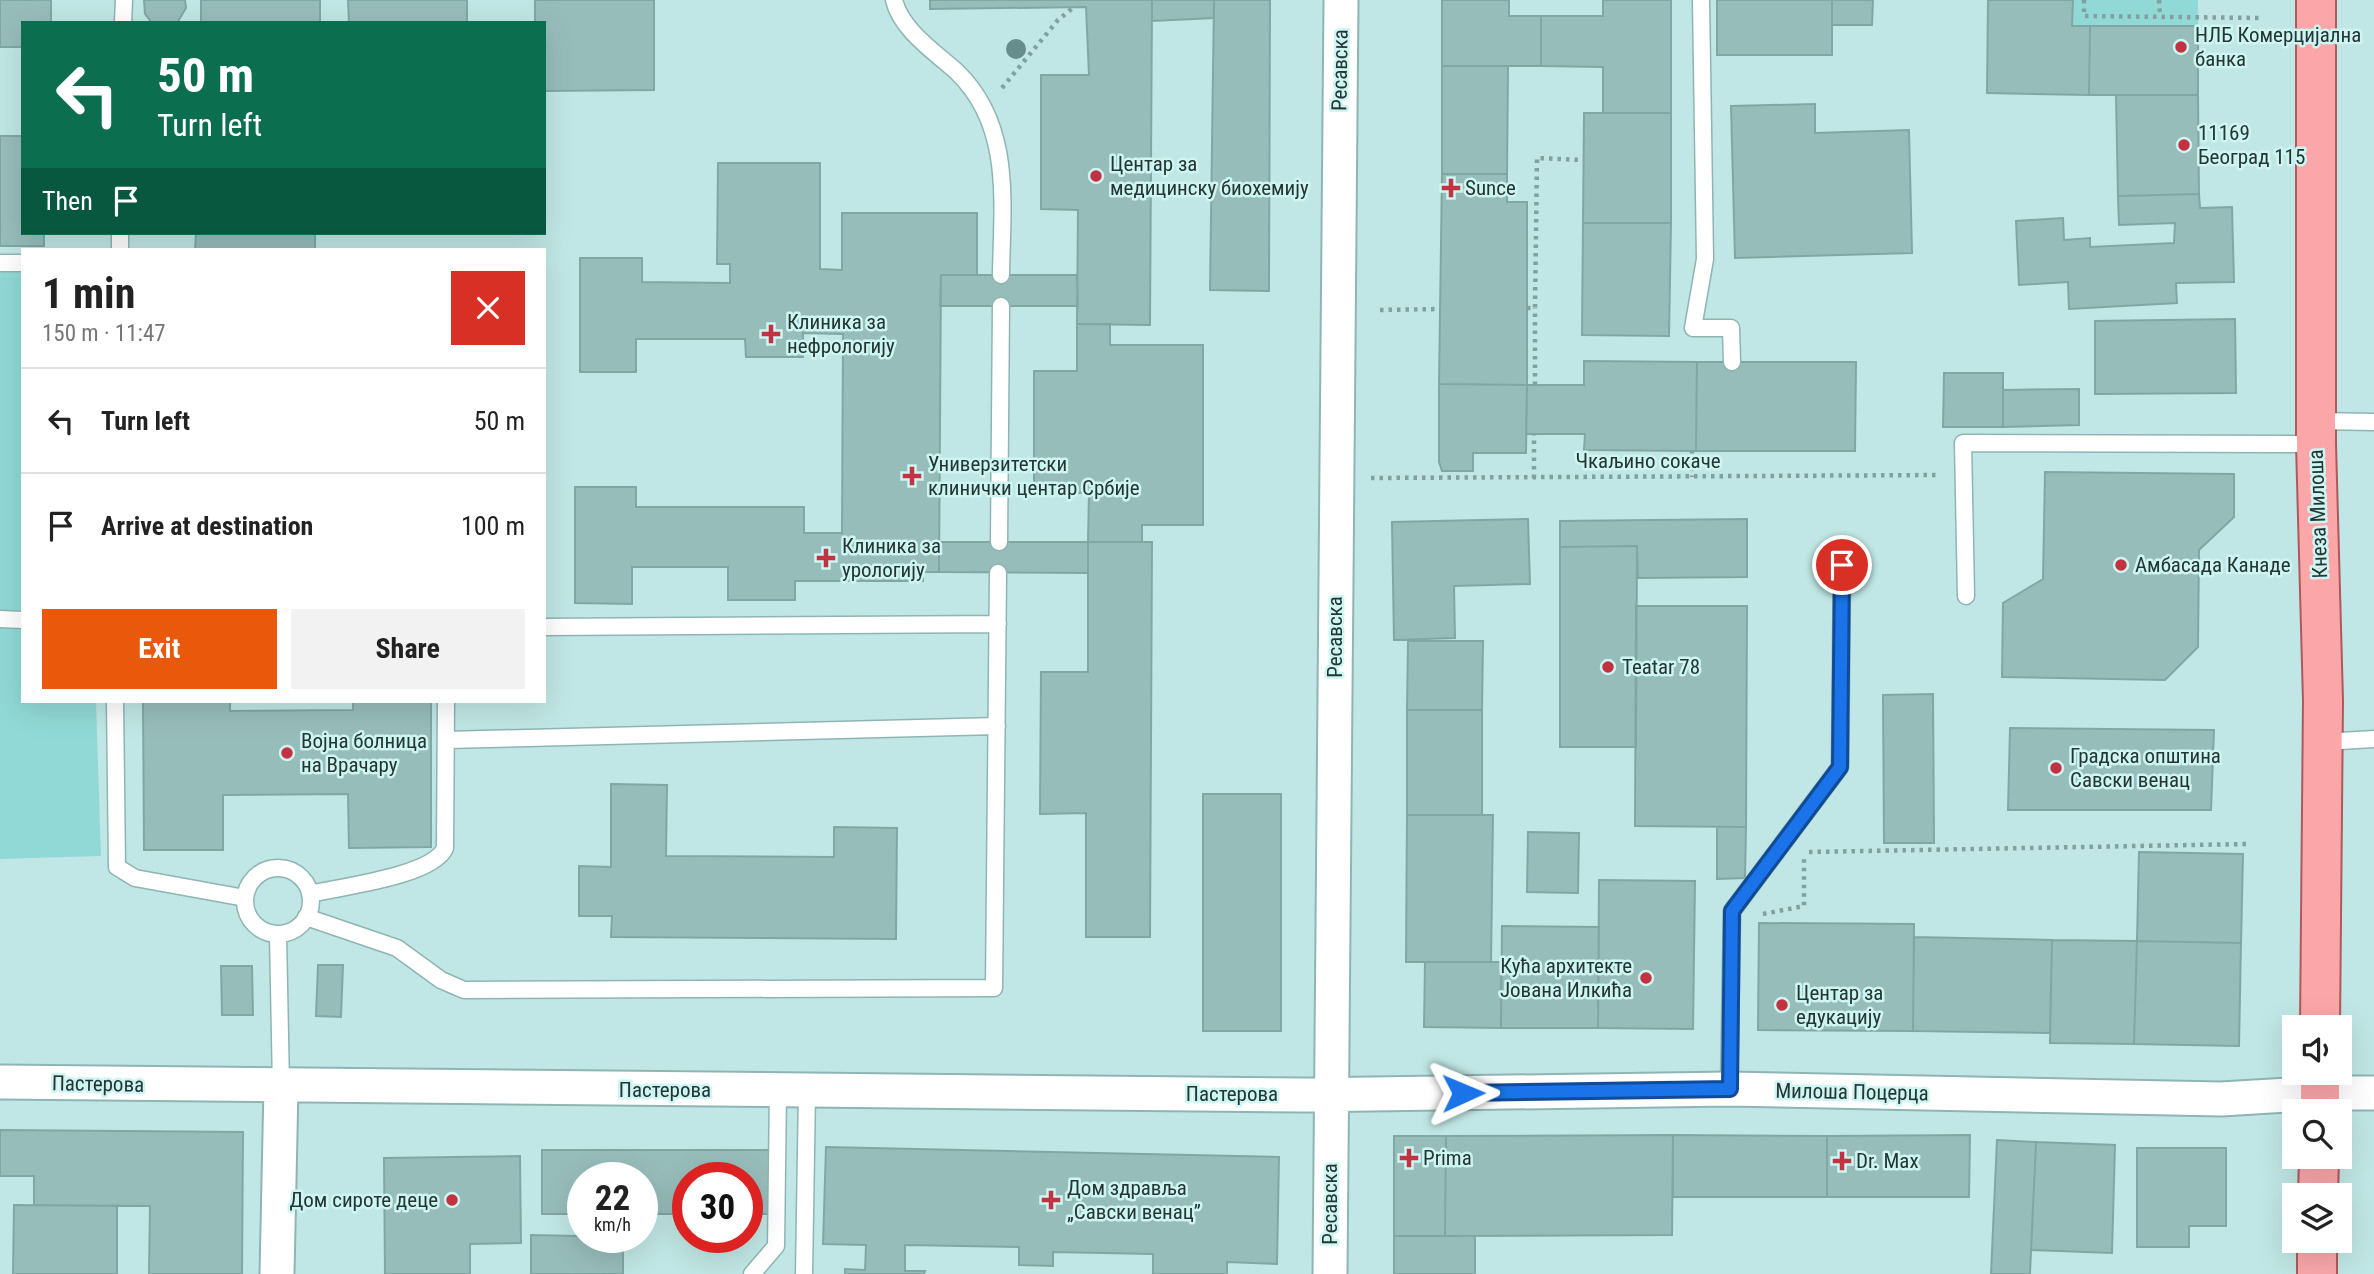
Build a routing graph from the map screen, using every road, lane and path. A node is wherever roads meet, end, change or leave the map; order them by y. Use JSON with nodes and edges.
{"nodes":[{"id":1,"x":124,"y":0,"type":"edge"},
{"id":2,"x":894,"y":0,"type":"edge"},
{"id":3,"x":1341,"y":0,"type":"edge"},
{"id":4,"x":1701,"y":0,"type":"edge"},
{"id":5,"x":2084,"y":0,"type":"edge"},
{"id":6,"x":2160,"y":0,"type":"edge"},
{"id":7,"x":2316,"y":0,"type":"edge"},
{"id":8,"x":1074,"y":7,"type":"dead end"},
{"id":9,"x":2160,"y":16,"type":"junction"},
{"id":10,"x":2259,"y":18,"type":"dead end"},
{"id":11,"x":123,"y":21,"type":"edge"},
{"id":12,"x":997,"y":94,"type":"dead end"},
{"id":13,"x":1583,"y":160,"type":"dead end"},
{"id":14,"x":21,"y":262,"type":"edge"},
{"id":15,"x":0,"y":263,"type":"edge"},
{"id":16,"x":1001,"y":275,"type":"dead end"},
{"id":17,"x":1001,"y":306,"type":"dead end"},
{"id":18,"x":1527,"y":308,"type":"dead end"},
{"id":19,"x":1535,"y":308,"type":"junction"},
{"id":20,"x":1440,"y":309,"type":"dead end"},
{"id":21,"x":1380,"y":310,"type":"dead end"},
{"id":22,"x":1732,"y":362,"type":"dead end"},
{"id":23,"x":1535,"y":385,"type":"dead end"},
{"id":24,"x":2374,"y":422,"type":"edge"},
{"id":25,"x":2316,"y":433,"type":"junction"},
{"id":26,"x":1534,"y":434,"type":"dead end"},
{"id":27,"x":1692,"y":450,"type":"dead end"},
{"id":28,"x":1961,"y":475,"type":"junction"},
{"id":29,"x":1692,"y":477,"type":"junction"},
{"id":30,"x":1534,"y":478,"type":"junction"},
{"id":31,"x":1336,"y":479,"type":"junction"},
{"id":32,"x":999,"y":542,"type":"dead end"},
{"id":33,"x":1842,"y":565,"type":"dead end"},
{"id":34,"x":998,"y":573,"type":"dead end"},
{"id":35,"x":1966,"y":596,"type":"dead end"},
{"id":36,"x":0,"y":619,"type":"edge"},
{"id":37,"x":21,"y":620,"type":"edge"},
{"id":38,"x":998,"y":624,"type":"junction"},
{"id":39,"x":546,"y":627,"type":"edge"},
{"id":40,"x":115,"y":703,"type":"edge"},
{"id":41,"x":446,"y":703,"type":"edge"},
{"id":42,"x":997,"y":726,"type":"junction"},
{"id":43,"x":2374,"y":739,"type":"edge"},
{"id":44,"x":446,"y":740,"type":"junction"},
{"id":45,"x":2323,"y":742,"type":"junction"},
{"id":46,"x":2246,"y":844,"type":"dead end"},
{"id":47,"x":310,"y":894,"type":"junction"},
{"id":48,"x":245,"y":898,"type":"junction"},
{"id":49,"x":1756,"y":915,"type":"dead end"},
{"id":50,"x":306,"y":917,"type":"junction"},
{"id":51,"x":278,"y":934,"type":"junction"},
{"id":52,"x":2320,"y":1015,"type":"edge"},
{"id":53,"x":0,"y":1082,"type":"edge"},
{"id":54,"x":281,"y":1087,"type":"junction"},
{"id":55,"x":1730,"y":1089,"type":"junction"},
{"id":56,"x":792,"y":1091,"type":"junction"},
{"id":57,"x":2320,"y":1092,"type":"edge"},
{"id":58,"x":2374,"y":1093,"type":"edge"},
{"id":59,"x":1331,"y":1095,"type":"junction"},
{"id":60,"x":2318,"y":1253,"type":"edge"},
{"id":61,"x":277,"y":1274,"type":"edge"},
{"id":62,"x":752,"y":1274,"type":"edge"},
{"id":63,"x":804,"y":1274,"type":"edge"},
{"id":64,"x":1330,"y":1274,"type":"edge"},
{"id":65,"x":2317,"y":1274,"type":"edge"}],
"edges":[{"from":1,"to":11,"type":"lane"},
{"from":2,"to":16,"type":"lane"},
{"from":3,"to":31,"type":"street","name":"Ресавска"},
{"from":4,"to":22,"type":"lane"},
{"from":5,"to":9,"type":"path"},
{"from":6,"to":9,"type":"path"},
{"from":7,"to":25,"type":"main road","name":"Кнеза Милоша"},
{"from":8,"to":12,"type":"path"},
{"from":9,"to":10,"type":"path"},
{"from":13,"to":19,"type":"path"},
{"from":14,"to":15,"type":"lane"},
{"from":17,"to":32,"type":"lane"},
{"from":18,"to":19,"type":"path"},
{"from":19,"to":23,"type":"path"},
{"from":20,"to":21,"type":"path"},
{"from":24,"to":25,"type":"lane"},
{"from":25,"to":28,"type":"lane"},
{"from":25,"to":45,"type":"main road","name":"Кнеза Милоша"},
{"from":26,"to":30,"type":"path"},
{"from":27,"to":29,"type":"path"},
{"from":28,"to":29,"type":"path","name":"Чкаљино сокаче"},
{"from":28,"to":35,"type":"lane"},
{"from":29,"to":30,"type":"path","name":"Чкаљино сокаче"},
{"from":30,"to":31,"type":"path","name":"Чкаљино сокаче"},
{"from":31,"to":59,"type":"street","name":"Ресавска"},
{"from":33,"to":55,"type":"lane"},
{"from":34,"to":38,"type":"lane"},
{"from":36,"to":37,"type":"lane"},
{"from":38,"to":39,"type":"lane"},
{"from":38,"to":42,"type":"lane"},
{"from":40,"to":48,"type":"lane"},
{"from":41,"to":44,"type":"lane"},
{"from":42,"to":44,"type":"lane"},
{"from":42,"to":50,"type":"lane"},
{"from":43,"to":45,"type":"lane"},
{"from":44,"to":47,"type":"lane"},
{"from":45,"to":52,"type":"main road","name":"Кнеза Милоша"},
{"from":46,"to":49,"type":"path"},
{"from":47,"to":48,"type":"lane"},
{"from":47,"to":50,"type":"lane"},
{"from":48,"to":51,"type":"lane"},
{"from":50,"to":51,"type":"lane"},
{"from":51,"to":54,"type":"lane"},
{"from":53,"to":54,"type":"street","name":"Пастерова"},
{"from":54,"to":56,"type":"street","name":"Пастерова"},
{"from":54,"to":61,"type":"street"},
{"from":55,"to":57,"type":"street","name":"Милоша Поцерца"},
{"from":55,"to":59,"type":"street","name":"Милоша Поцерца"},
{"from":56,"to":59,"type":"street","name":"Пастерова"},
{"from":56,"to":62,"type":"lane"},
{"from":56,"to":63,"type":"lane"},
{"from":57,"to":58,"type":"street","name":"Милоша Поцерца"},
{"from":59,"to":64,"type":"street","name":"Ресавска"},
{"from":60,"to":65,"type":"main road"}]}
